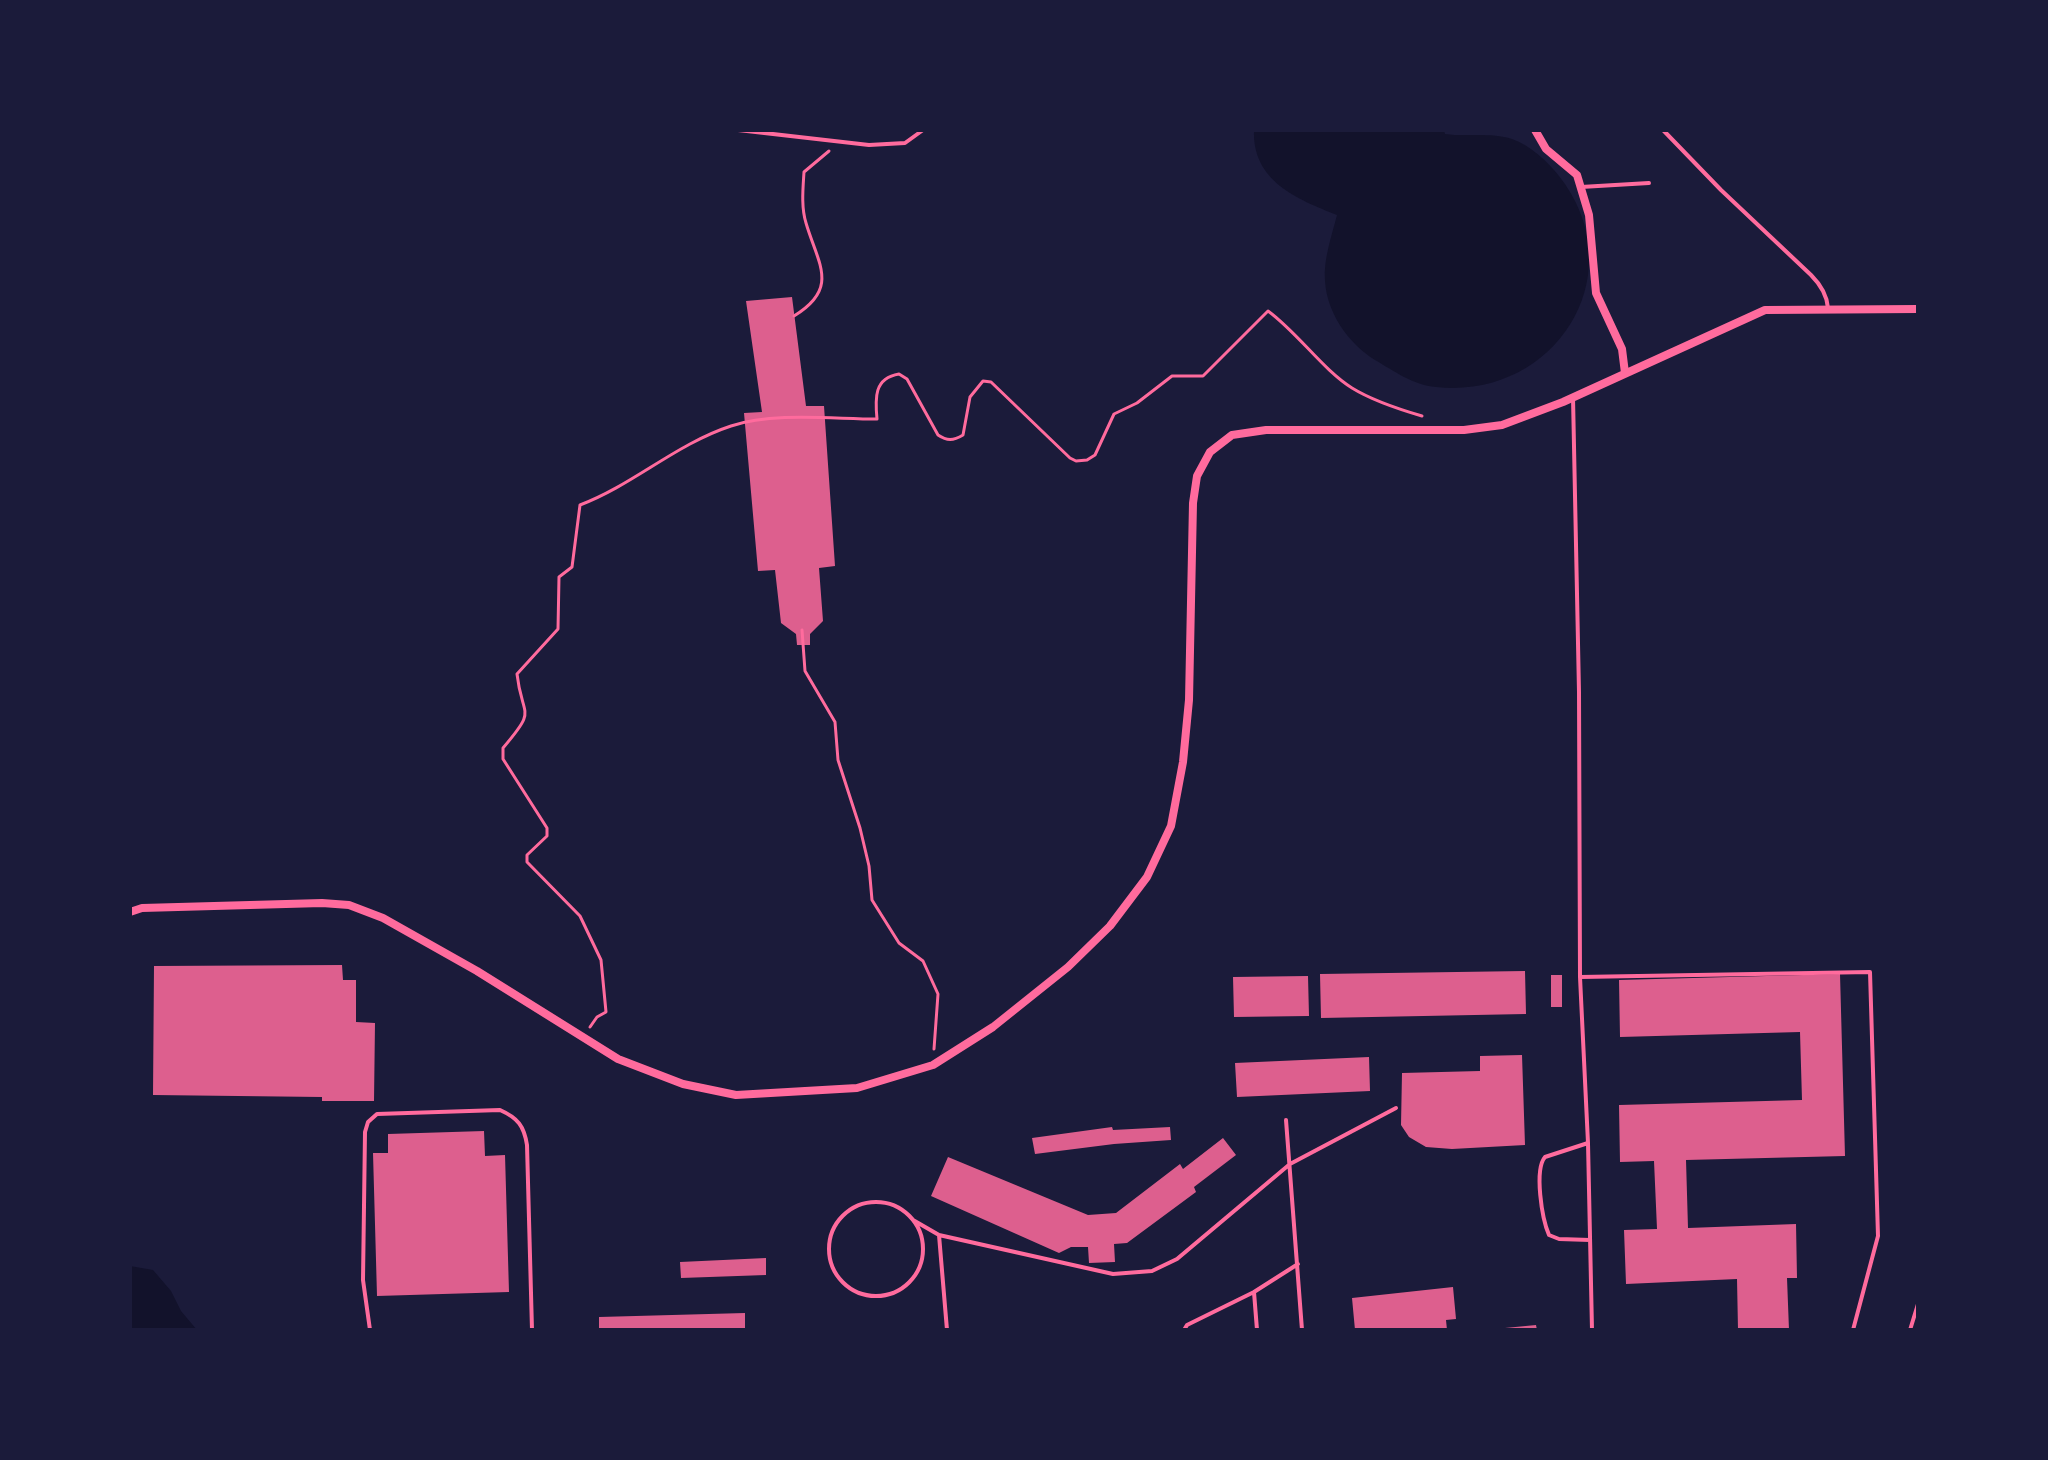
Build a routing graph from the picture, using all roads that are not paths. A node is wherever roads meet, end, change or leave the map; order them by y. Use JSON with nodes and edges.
{"nodes":[{"id":1,"x":738,"y":130,"type":"edge"},
{"id":2,"x":923,"y":130,"type":"edge"},
{"id":3,"x":1535,"y":130,"type":"edge"},
{"id":4,"x":1663,"y":130,"type":"edge"},
{"id":5,"x":1649,"y":183,"type":"dead end"},
{"id":6,"x":1581,"y":187,"type":"junction"},
{"id":7,"x":1918,"y":309,"type":"edge"},
{"id":8,"x":1828,"y":311,"type":"junction"},
{"id":9,"x":1625,"y":373,"type":"junction"},
{"id":10,"x":1573,"y":397,"type":"junction"},
{"id":11,"x":130,"y":912,"type":"edge"},
{"id":12,"x":1580,"y":977,"type":"junction"},
{"id":13,"x":1396,"y":1108,"type":"dead end"},
{"id":14,"x":1286,"y":1120,"type":"dead end"},
{"id":15,"x":1588,"y":1143,"type":"junction"},
{"id":16,"x":1290,"y":1164,"type":"junction"},
{"id":17,"x":913,"y":1220,"type":"junction"},
{"id":18,"x":939,"y":1235,"type":"junction"},
{"id":19,"x":1590,"y":1240,"type":"junction"},
{"id":20,"x":1298,"y":1264,"type":"junction"},
{"id":21,"x":1254,"y":1292,"type":"junction"},
{"id":22,"x":1918,"y":1304,"type":"edge"},
{"id":23,"x":370,"y":1330,"type":"edge"},
{"id":24,"x":532,"y":1330,"type":"edge"},
{"id":25,"x":947,"y":1330,"type":"edge"},
{"id":26,"x":1184,"y":1330,"type":"edge"},
{"id":27,"x":1257,"y":1330,"type":"edge"},
{"id":28,"x":1302,"y":1330,"type":"edge"},
{"id":29,"x":1592,"y":1330,"type":"edge"},
{"id":30,"x":1853,"y":1330,"type":"edge"},
{"id":31,"x":1910,"y":1330,"type":"edge"}],
"edges":[{"from":1,"to":2,"type":"lane"},
{"from":3,"to":6,"type":"street"},
{"from":4,"to":8,"type":"lane"},
{"from":5,"to":6,"type":"lane"},
{"from":6,"to":9,"type":"street"},
{"from":7,"to":8,"type":"street"},
{"from":8,"to":9,"type":"street"},
{"from":9,"to":10,"type":"street"},
{"from":10,"to":11,"type":"street"},
{"from":10,"to":12,"type":"lane"},
{"from":12,"to":15,"type":"lane"},
{"from":12,"to":30,"type":"lane"},
{"from":13,"to":16,"type":"lane"},
{"from":14,"to":16,"type":"lane"},
{"from":15,"to":19,"type":"lane"},
{"from":15,"to":19,"type":"lane"},
{"from":16,"to":18,"type":"lane"},
{"from":16,"to":20,"type":"lane"},
{"from":17,"to":17,"type":"lane"},
{"from":17,"to":18,"type":"lane"},
{"from":18,"to":25,"type":"lane"},
{"from":19,"to":29,"type":"lane"},
{"from":20,"to":21,"type":"lane"},
{"from":20,"to":28,"type":"lane"},
{"from":21,"to":26,"type":"lane"},
{"from":21,"to":27,"type":"lane"},
{"from":22,"to":31,"type":"lane"},
{"from":23,"to":24,"type":"lane"}]}
